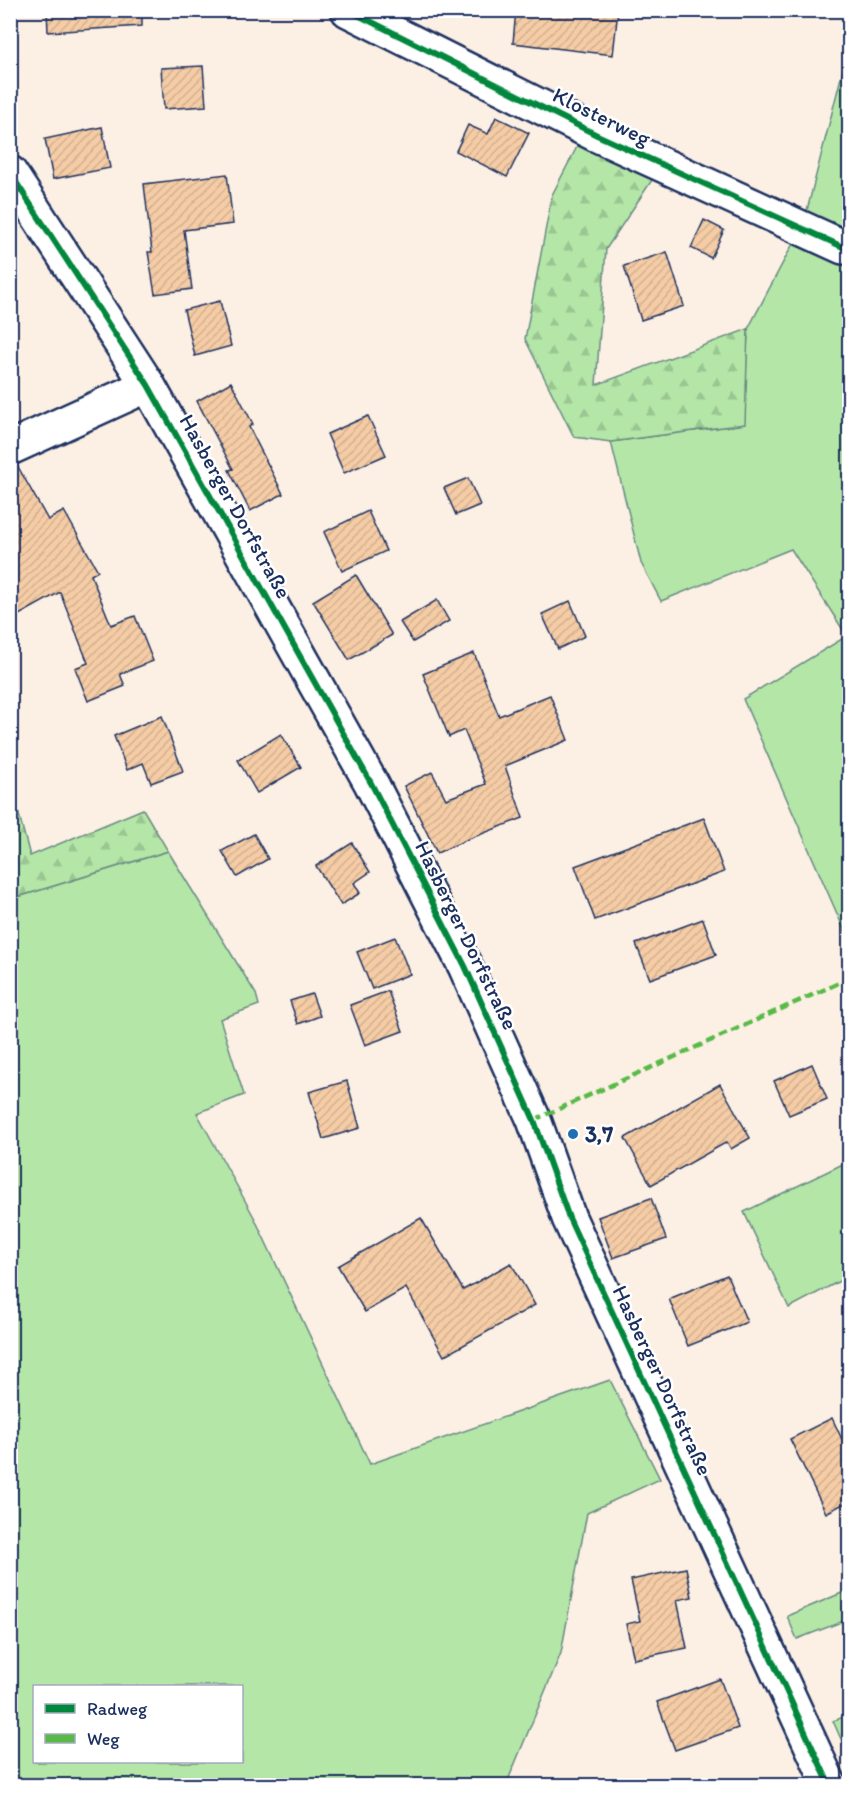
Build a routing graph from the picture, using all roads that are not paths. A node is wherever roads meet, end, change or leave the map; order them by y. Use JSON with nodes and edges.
{"nodes":[{"id":1,"x":348,"y":10,"type":"edge"},
{"id":2,"x":10,"y":173,"type":"edge"},
{"id":3,"x":843,"y":247,"type":"dead end"},
{"id":4,"x":148,"y":384,"type":"junction"},
{"id":5,"x":10,"y":448,"type":"edge"},
{"id":6,"x":830,"y":1785,"type":"edge"}],
"edges":[{"from":1,"to":3,"type":"street","name":"Klosterweg"},
{"from":2,"to":4,"type":"street","name":"Hasberger Dorfstraße"},
{"from":4,"to":5,"type":"street"},
{"from":4,"to":6,"type":"street","name":"Hasberger Dorfstraße"}]}
